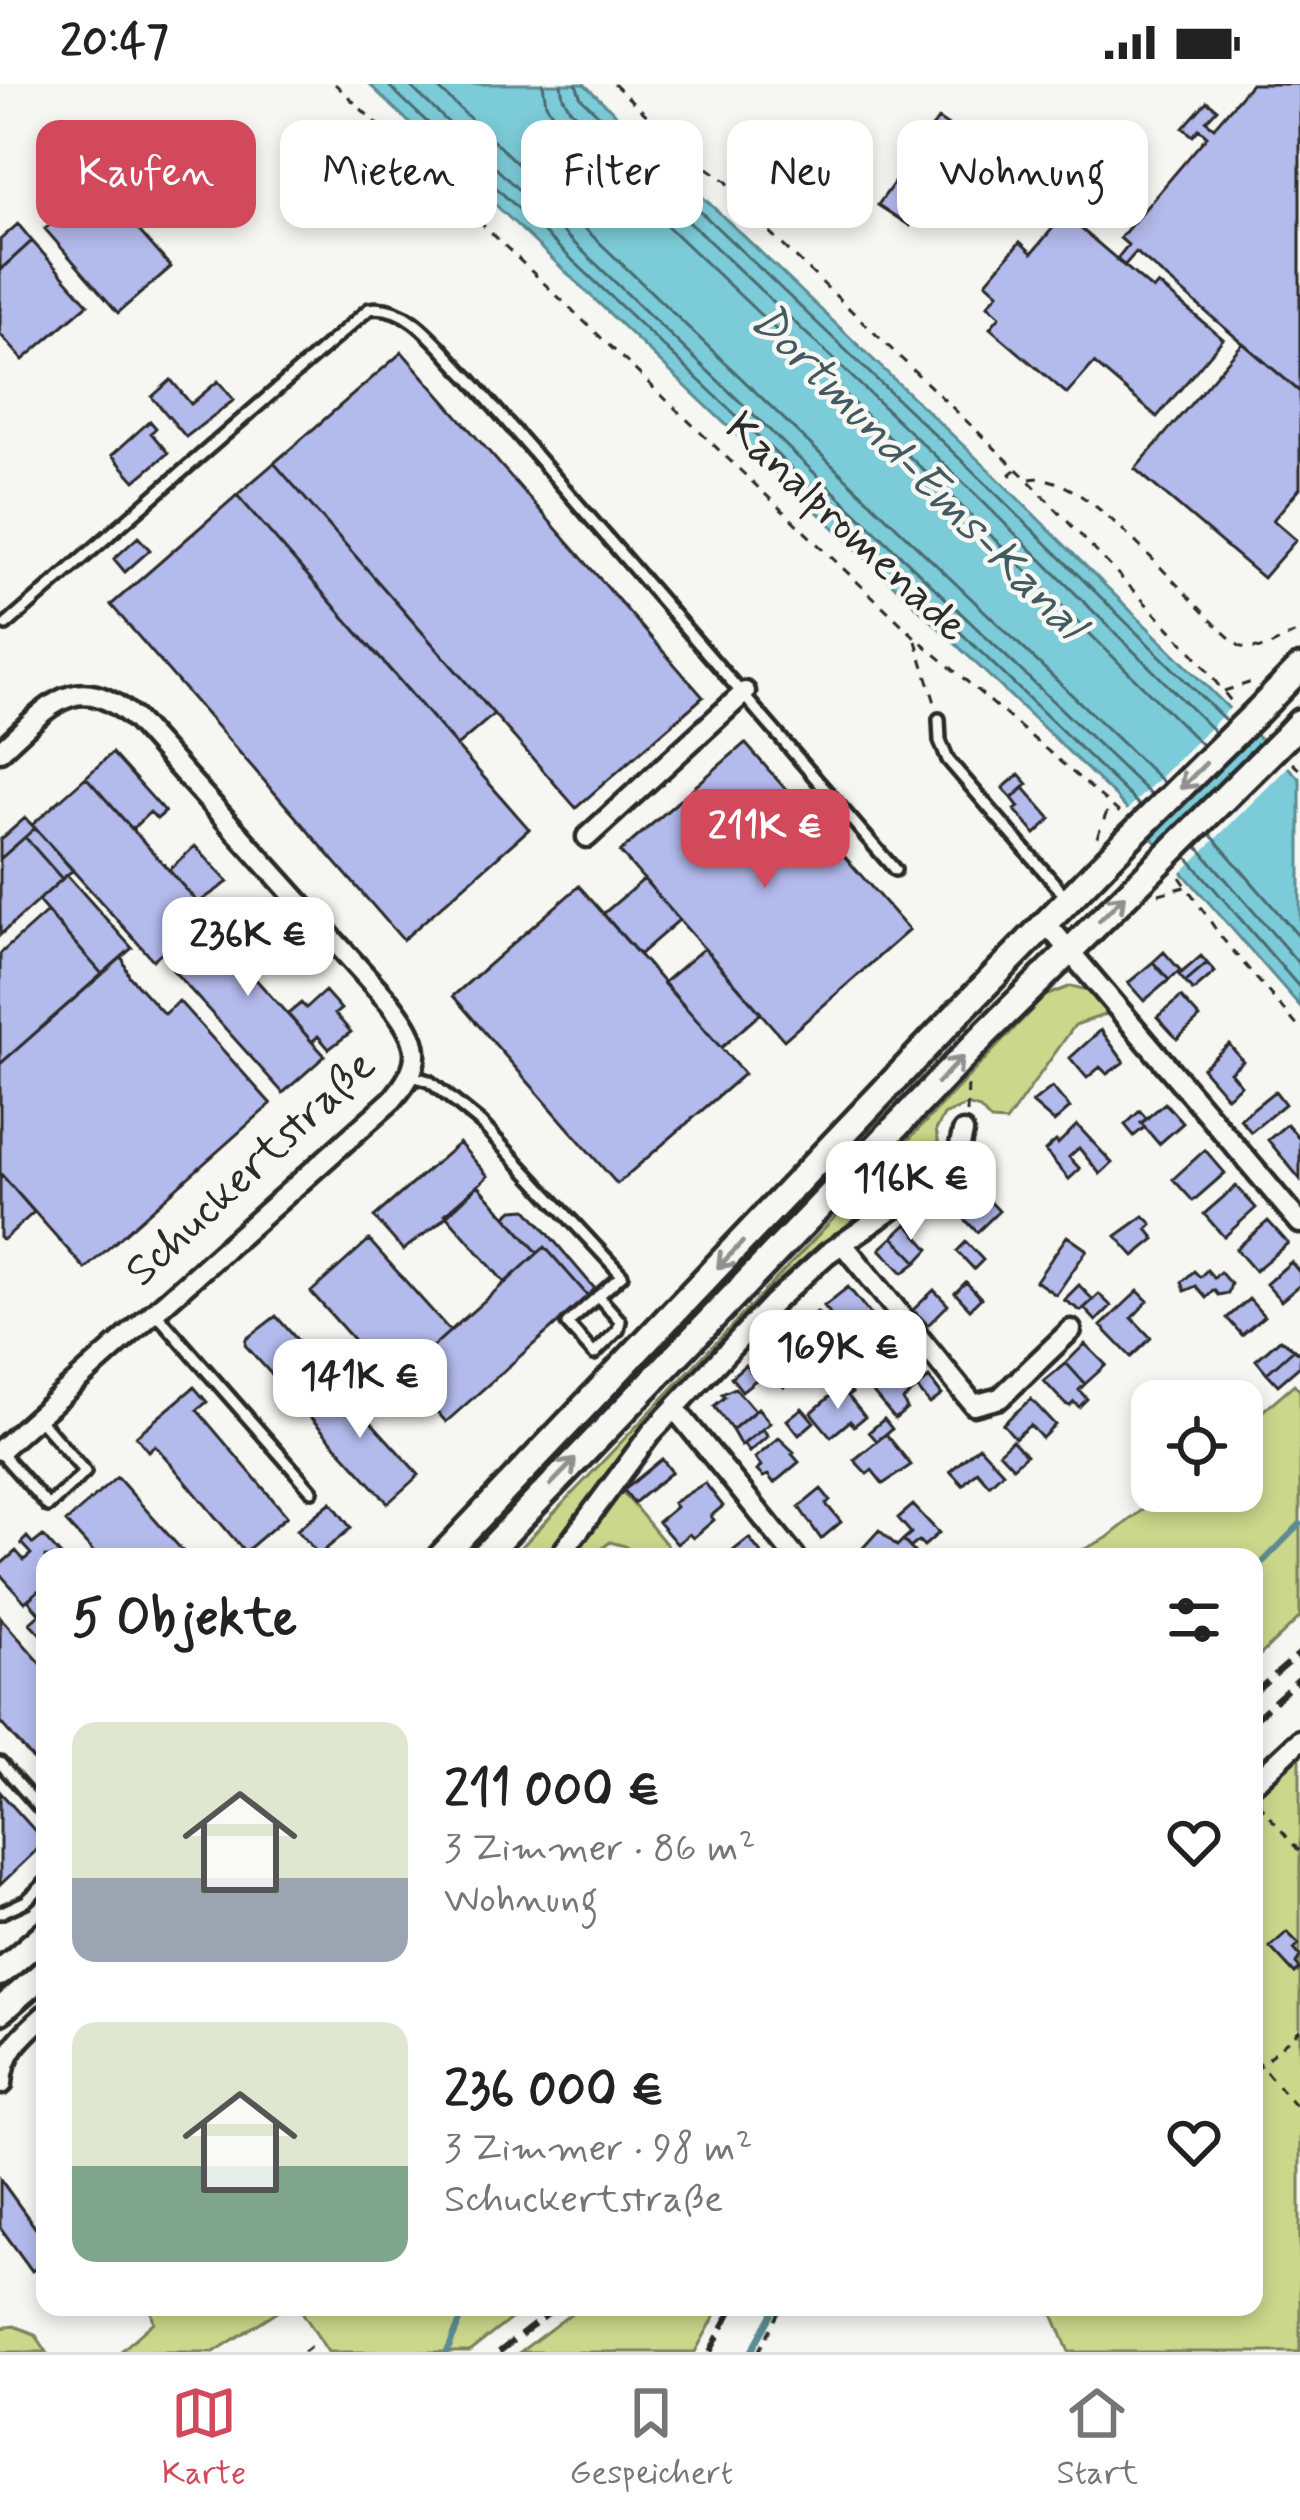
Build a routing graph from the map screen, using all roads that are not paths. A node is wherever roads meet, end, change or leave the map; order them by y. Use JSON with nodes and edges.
{"nodes":[{"id":1,"x":6,"y":625,"type":"dead end"},
{"id":2,"x":1300,"y":668,"type":"edge"},
{"id":3,"x":745,"y":692,"type":"junction"},
{"id":4,"x":939,"y":719,"type":"road end"},
{"id":5,"x":1293,"y":730,"type":"edge"},
{"id":6,"x":0,"y":751,"type":"edge"},
{"id":7,"x":587,"y":837,"type":"dead end"},
{"id":8,"x":896,"y":870,"type":"dead end"},
{"id":9,"x":1060,"y":890,"type":"dead end"},
{"id":10,"x":1046,"y":922,"type":"junction"},
{"id":11,"x":1071,"y":949,"type":"junction"},
{"id":12,"x":411,"y":1076,"type":"junction"},
{"id":13,"x":963,"y":1132,"type":"dead end"},
{"id":14,"x":1300,"y":1223,"type":"edge"},
{"id":15,"x":842,"y":1243,"type":"junction"},
{"id":16,"x":598,"y":1296,"type":"junction"},
{"id":17,"x":155,"y":1312,"type":"junction"},
{"id":18,"x":1071,"y":1330,"type":"dead end"},
{"id":19,"x":675,"y":1409,"type":"junction"},
{"id":20,"x":37,"y":1417,"type":"junction"},
{"id":21,"x":0,"y":1451,"type":"edge"},
{"id":22,"x":312,"y":1491,"type":"dead end"},
{"id":23,"x":450,"y":1548,"type":"edge"},
{"id":24,"x":492,"y":1548,"type":"edge"},
{"id":25,"x":566,"y":1548,"type":"edge"},
{"id":26,"x":788,"y":1548,"type":"edge"},
{"id":27,"x":1300,"y":1740,"type":"edge"},
{"id":28,"x":0,"y":1763,"type":"edge"},
{"id":29,"x":1263,"y":1775,"type":"edge"},
{"id":30,"x":36,"y":1804,"type":"edge"},
{"id":31,"x":36,"y":1892,"type":"edge"},
{"id":32,"x":0,"y":1913,"type":"edge"},
{"id":33,"x":36,"y":1942,"type":"edge"},
{"id":34,"x":0,"y":1973,"type":"edge"},
{"id":35,"x":36,"y":1980,"type":"edge"},
{"id":36,"x":0,"y":2011,"type":"edge"},
{"id":37,"x":36,"y":2024,"type":"edge"},
{"id":38,"x":2,"y":2084,"type":"edge"}],
"edges":[{"from":1,"to":3,"type":"lane"},
{"from":2,"to":10,"type":"main road","one_way":true,"bridge":true},
{"from":3,"to":7,"type":"street"},
{"from":3,"to":8,"type":"lane"},
{"from":4,"to":9,"type":"lane"},
{"from":11,"to":5,"type":"main road","one_way":true,"bridge":true},
{"from":6,"to":12,"type":"street","name":"Schuckertstraße"},
{"from":10,"to":11,"type":"street"},
{"from":10,"to":23,"type":"main road","one_way":true},
{"from":11,"to":14,"type":"street"},
{"from":24,"to":11,"type":"main road","one_way":true},
{"from":12,"to":16,"type":"lane"},
{"from":12,"to":17,"type":"street","name":"Schuckertstraße"},
{"from":13,"to":15,"type":"street"},
{"from":15,"to":18,"type":"street"},
{"from":15,"to":19,"type":"street"},
{"from":16,"to":16,"type":"lane"},
{"from":17,"to":20,"type":"street","name":"Schuckertstraße"},
{"from":17,"to":22,"type":"lane"},
{"from":19,"to":25,"type":"street"},
{"from":19,"to":26,"type":"street"},
{"from":20,"to":21,"type":"street","name":"Schuckertstraße"},
{"from":20,"to":21,"type":"lane"},
{"from":27,"to":29,"type":"street"},
{"from":28,"to":30,"type":"lane"},
{"from":31,"to":32,"type":"lane"},
{"from":33,"to":34,"type":"main road"},
{"from":35,"to":36,"type":"main road"},
{"from":37,"to":38,"type":"street"}]}
